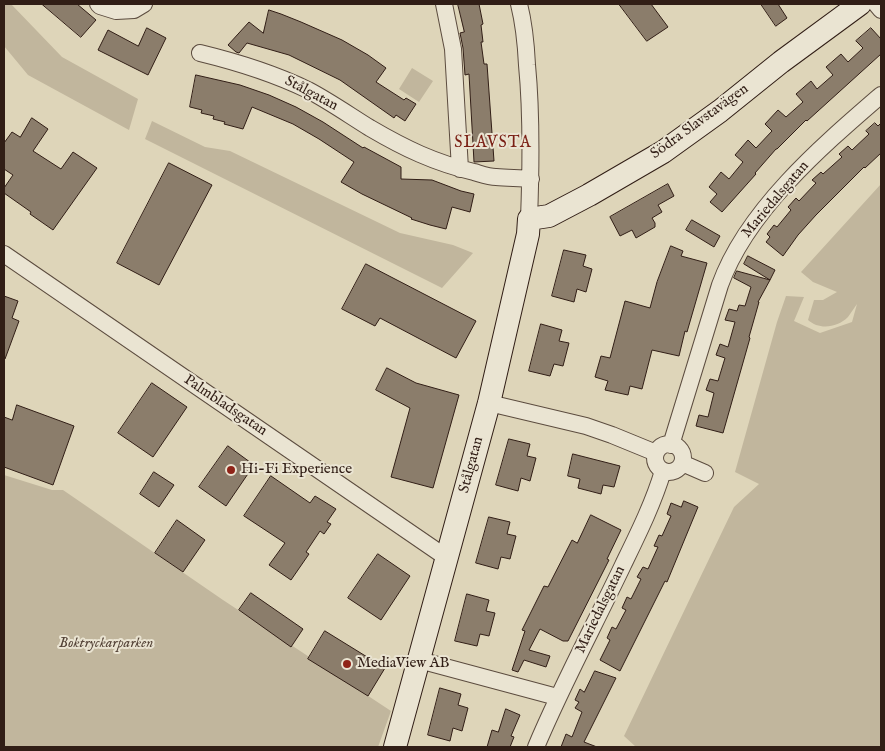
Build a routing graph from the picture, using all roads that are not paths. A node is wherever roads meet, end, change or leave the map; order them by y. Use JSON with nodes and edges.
{"nodes":[{"id":1,"x":98,"y":4,"type":"edge"},
{"id":2,"x":144,"y":4,"type":"edge"},
{"id":3,"x":444,"y":4,"type":"edge"},
{"id":4,"x":519,"y":4,"type":"edge"},
{"id":5,"x":860,"y":4,"type":"edge"},
{"id":6,"x":876,"y":4,"type":"edge"},
{"id":7,"x":881,"y":10,"type":"edge"},
{"id":8,"x":200,"y":53,"type":"dead end"},
{"id":9,"x":881,"y":95,"type":"edge"},
{"id":10,"x":460,"y":169,"type":"junction"},
{"id":11,"x":531,"y":179,"type":"junction"},
{"id":12,"x":529,"y":218,"type":"junction"},
{"id":13,"x":4,"y":254,"type":"edge"},
{"id":14,"x":489,"y":403,"type":"junction"},
{"id":15,"x":671,"y":444,"type":"junction"},
{"id":16,"x":656,"y":453,"type":"junction"},
{"id":17,"x":682,"y":463,"type":"junction"},
{"id":18,"x":663,"y":471,"type":"junction"},
{"id":19,"x":705,"y":473,"type":"dead end"},
{"id":20,"x":447,"y":558,"type":"junction"},
{"id":21,"x":419,"y":660,"type":"junction"},
{"id":22,"x":558,"y":697,"type":"junction"},
{"id":23,"x":395,"y":747,"type":"edge"},
{"id":24,"x":536,"y":747,"type":"edge"}],
"edges":[{"from":1,"to":2,"type":"street"},
{"from":3,"to":10,"type":"street"},
{"from":4,"to":11,"type":"street","name":"Stålgatan"},
{"from":5,"to":12,"type":"street","name":"Södra Slavstavägen"},
{"from":6,"to":7,"type":"street"},
{"from":8,"to":10,"type":"street","name":"Stålgatan"},
{"from":9,"to":15,"type":"street","name":"Mariedalsgatan"},
{"from":10,"to":11,"type":"street","name":"Stålgatan"},
{"from":11,"to":12,"type":"street","name":"Stålgatan"},
{"from":12,"to":14,"type":"street","name":"Stålgatan"},
{"from":13,"to":20,"type":"street","name":"Palmbladsgatan"},
{"from":14,"to":16,"type":"street"},
{"from":14,"to":20,"type":"street","name":"Stålgatan"},
{"from":15,"to":16,"type":"street"},
{"from":15,"to":17,"type":"street"},
{"from":16,"to":18,"type":"street"},
{"from":17,"to":18,"type":"street"},
{"from":17,"to":19,"type":"street"},
{"from":18,"to":22,"type":"street","name":"Mariedalsgatan"},
{"from":20,"to":21,"type":"street","name":"Stålgatan"},
{"from":21,"to":22,"type":"street"},
{"from":21,"to":23,"type":"street","name":"Stålgatan"},
{"from":22,"to":24,"type":"street","name":"Mariedalsgatan"}]}
